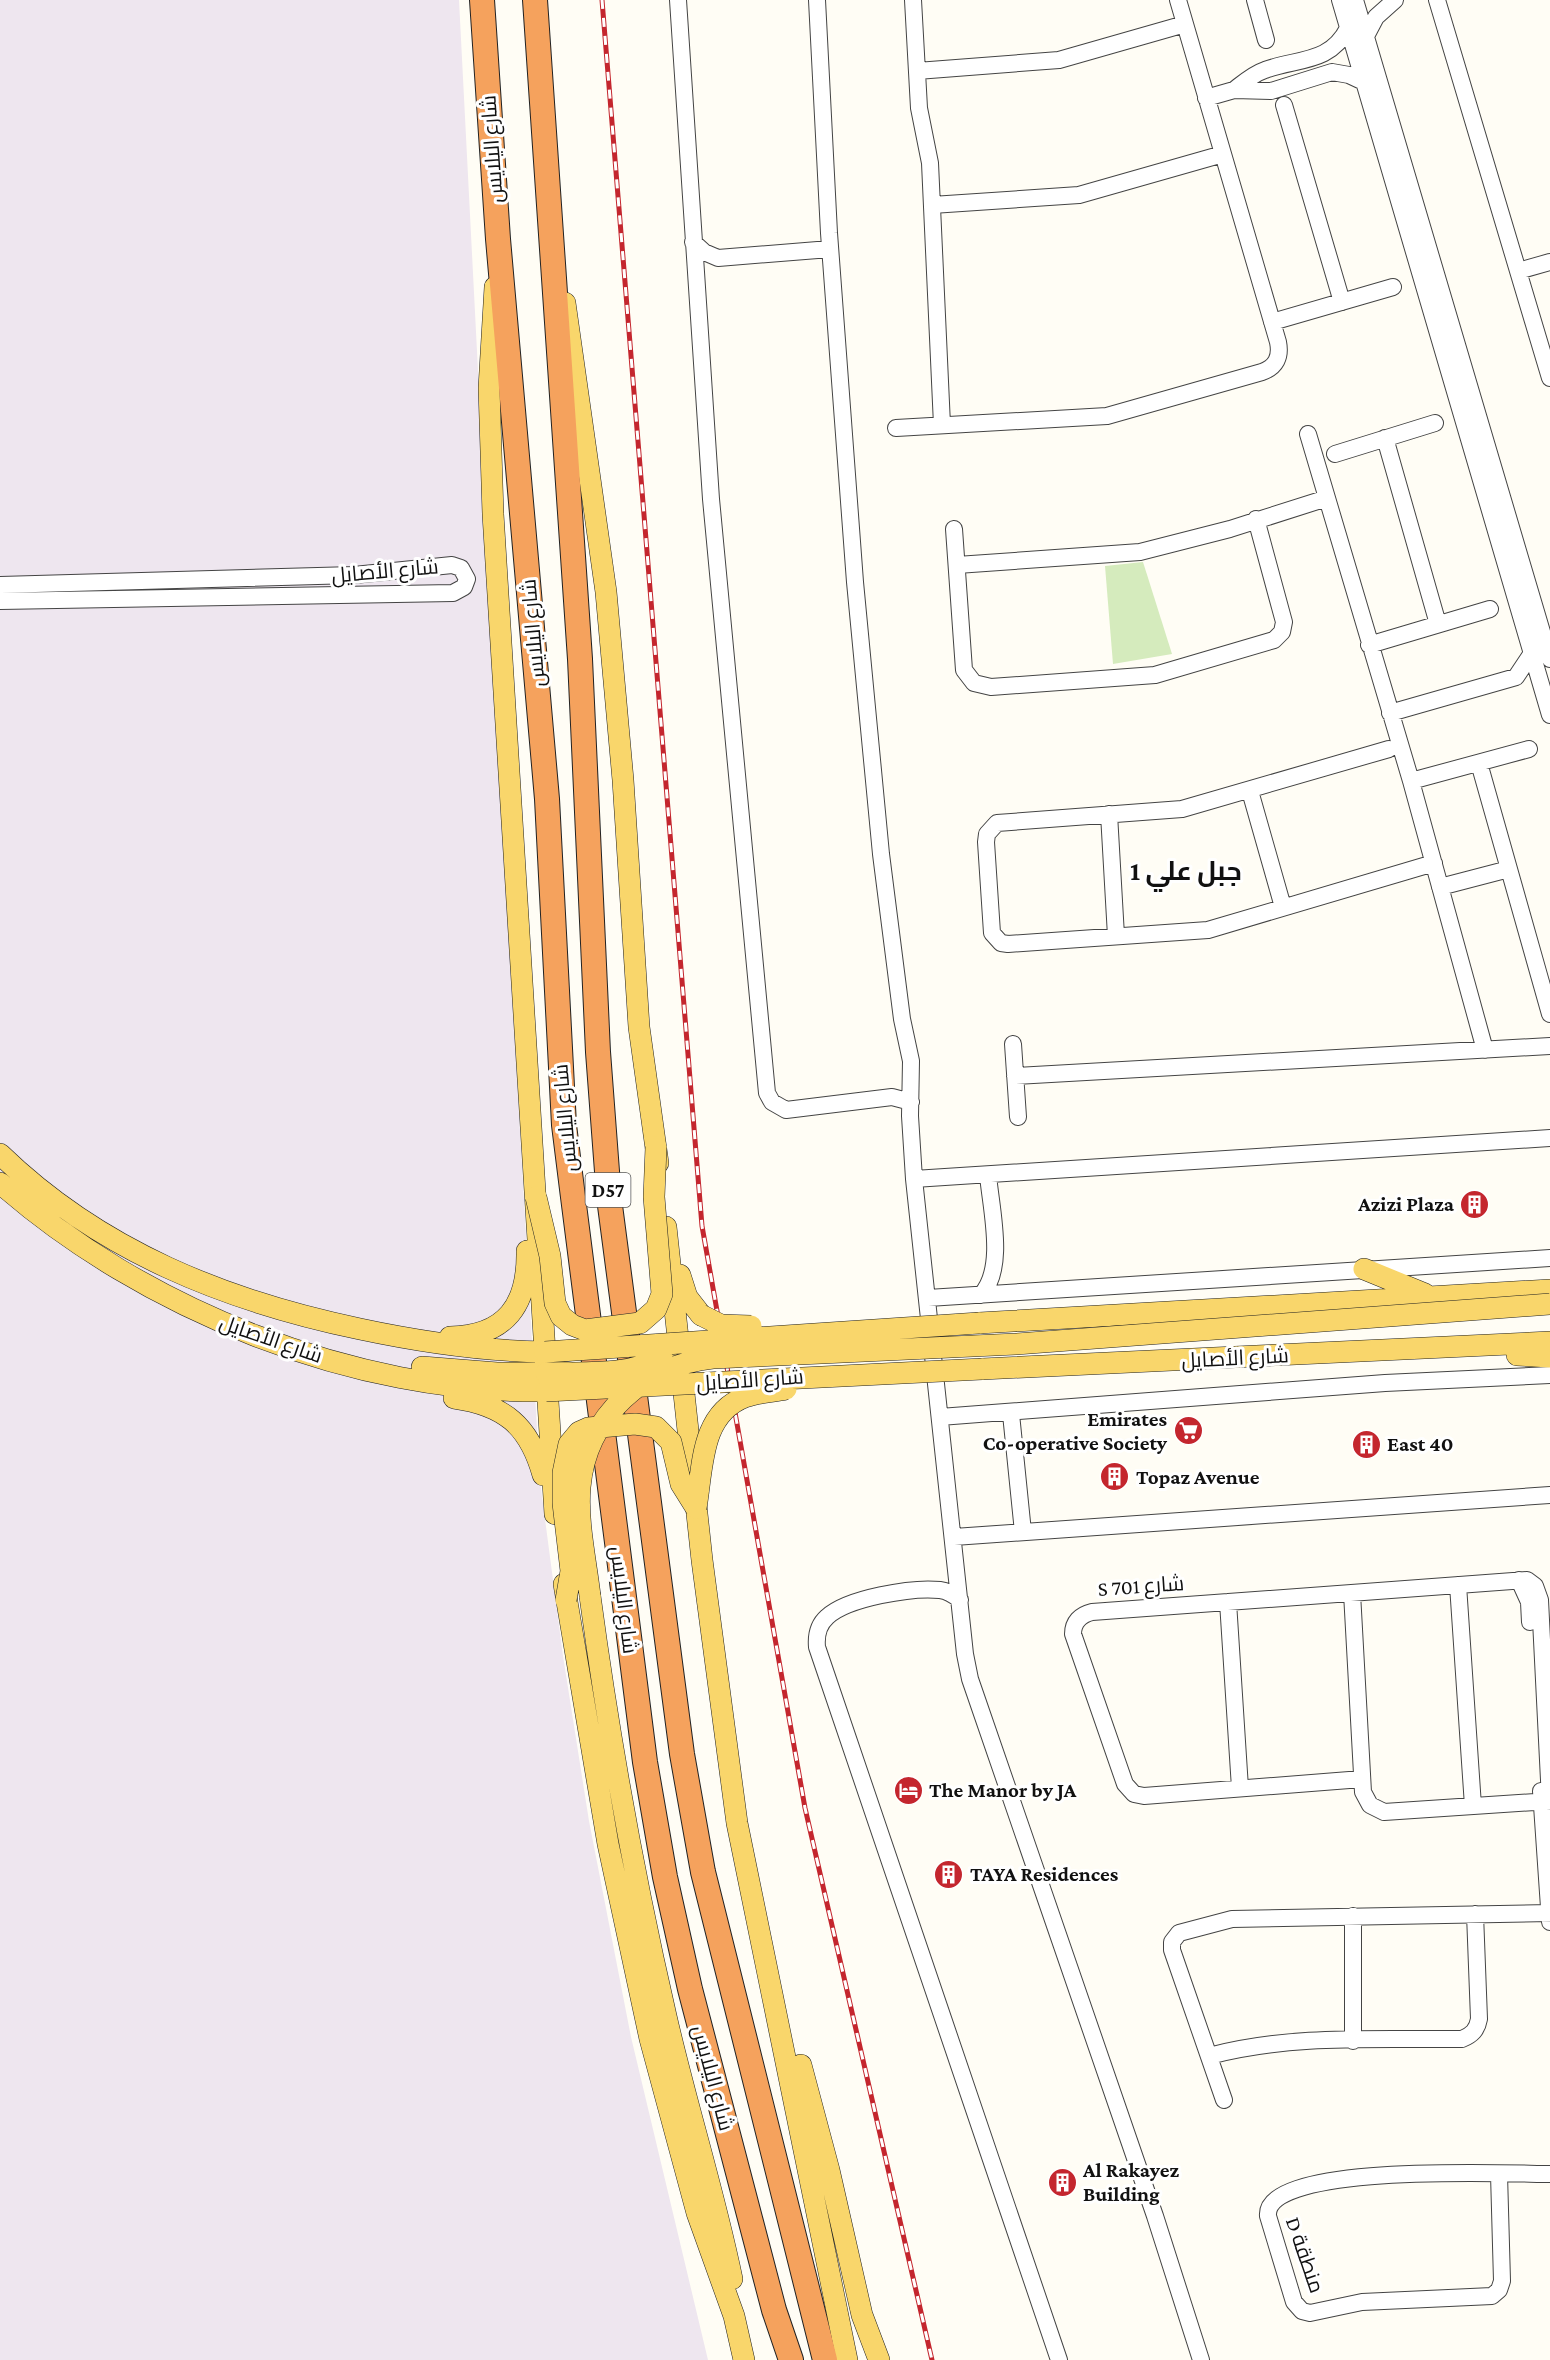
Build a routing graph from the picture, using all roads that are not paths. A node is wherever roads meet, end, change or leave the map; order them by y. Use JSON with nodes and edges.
{"nodes":[{"id":1,"x":482,"y":0,"type":"edge"},
{"id":2,"x":535,"y":0,"type":"edge"},
{"id":3,"x":678,"y":0,"type":"edge"},
{"id":4,"x":817,"y":0,"type":"edge"},
{"id":5,"x":913,"y":0,"type":"edge"},
{"id":6,"x":1178,"y":0,"type":"edge"},
{"id":7,"x":1254,"y":0,"type":"edge"},
{"id":8,"x":1340,"y":0,"type":"edge"},
{"id":9,"x":1355,"y":0,"type":"edge"},
{"id":10,"x":1364,"y":0,"type":"edge"},
{"id":11,"x":1437,"y":0,"type":"edge"},
{"id":12,"x":1390,"y":3,"type":"edge"},
{"id":13,"x":1185,"y":24,"type":"junction"},
{"id":14,"x":1348,"y":28,"type":"junction"},
{"id":15,"x":1366,"y":36,"type":"junction"},
{"id":16,"x":1266,"y":40,"type":"dead end"},
{"id":17,"x":1289,"y":65,"type":"junction"},
{"id":18,"x":917,"y":70,"type":"junction"},
{"id":19,"x":1364,"y":82,"type":"junction"},
{"id":20,"x":1295,"y":84,"type":"junction"},
{"id":21,"x":1234,"y":90,"type":"junction"},
{"id":22,"x":1206,"y":98,"type":"junction"},
{"id":23,"x":1284,"y":105,"type":"dead end"},
{"id":24,"x":1223,"y":154,"type":"junction"},
{"id":25,"x":932,"y":205,"type":"junction"},
{"id":26,"x":550,"y":237,"type":"junction"},
{"id":27,"x":498,"y":239,"type":"junction"},
{"id":28,"x":693,"y":242,"type":"junction"},
{"id":29,"x":830,"y":249,"type":"junction"},
{"id":30,"x":718,"y":258,"type":"junction"},
{"id":31,"x":1550,"y":262,"type":"edge"},
{"id":32,"x":1518,"y":271,"type":"junction"},
{"id":33,"x":695,"y":273,"type":"junction"},
{"id":34,"x":1393,"y":287,"type":"dead end"},
{"id":35,"x":1342,"y":302,"type":"junction"},
{"id":36,"x":1272,"y":322,"type":"junction"},
{"id":37,"x":1550,"y":378,"type":"edge"},
{"id":38,"x":1435,"y":423,"type":"dead end"},
{"id":39,"x":942,"y":425,"type":"junction"},
{"id":40,"x":896,"y":428,"type":"dead end"},
{"id":41,"x":1308,"y":434,"type":"dead end"},
{"id":42,"x":1385,"y":438,"type":"junction"},
{"id":43,"x":1335,"y":454,"type":"dead end"},
{"id":44,"x":1327,"y":498,"type":"junction"},
{"id":45,"x":1256,"y":519,"type":"junction"},
{"id":46,"x":954,"y":529,"type":"dead end"},
{"id":47,"x":957,"y":565,"type":"junction"},
{"id":48,"x":0,"y":585,"type":"edge"},
{"id":49,"x":0,"y":601,"type":"edge"},
{"id":50,"x":1490,"y":609,"type":"dead end"},
{"id":51,"x":1438,"y":624,"type":"junction"},
{"id":52,"x":1369,"y":645,"type":"junction"},
{"id":53,"x":1532,"y":653,"type":"junction"},
{"id":54,"x":1550,"y":659,"type":"edge"},
{"id":55,"x":1516,"y":677,"type":"junction"},
{"id":56,"x":1543,"y":691,"type":"junction"},
{"id":57,"x":1390,"y":713,"type":"junction"},
{"id":58,"x":1550,"y":715,"type":"edge"},
{"id":59,"x":1389,"y":749,"type":"dead end"},
{"id":60,"x":1529,"y":749,"type":"dead end"},
{"id":61,"x":1479,"y":763,"type":"junction"},
{"id":62,"x":1411,"y":781,"type":"junction"},
{"id":63,"x":1250,"y":791,"type":"junction"},
{"id":64,"x":1109,"y":814,"type":"junction"},
{"id":65,"x":1434,"y":864,"type":"junction"},
{"id":66,"x":1509,"y":868,"type":"junction"},
{"id":67,"x":1440,"y":887,"type":"junction"},
{"id":68,"x":1283,"y":907,"type":"junction"},
{"id":69,"x":1116,"y":936,"type":"junction"},
{"id":70,"x":1550,"y":1014,"type":"edge"},
{"id":71,"x":1013,"y":1044,"type":"dead end"},
{"id":72,"x":1550,"y":1046,"type":"edge"},
{"id":73,"x":1485,"y":1050,"type":"junction"},
{"id":74,"x":1015,"y":1076,"type":"junction"},
{"id":75,"x":911,"y":1102,"type":"junction"},
{"id":76,"x":1018,"y":1117,"type":"dead end"},
{"id":77,"x":1550,"y":1138,"type":"edge"},
{"id":78,"x":656,"y":1147,"type":"junction"},
{"id":79,"x":0,"y":1154,"type":"edge"},
{"id":80,"x":988,"y":1174,"type":"junction"},
{"id":81,"x":914,"y":1179,"type":"junction"},
{"id":82,"x":0,"y":1183,"type":"edge"},
{"id":83,"x":536,"y":1197,"type":"junction"},
{"id":84,"x":664,"y":1211,"type":"junction"},
{"id":85,"x":1550,"y":1258,"type":"edge"},
{"id":86,"x":996,"y":1265,"type":"junction"},
{"id":87,"x":1364,"y":1269,"type":"junction"},
{"id":88,"x":1550,"y":1290,"type":"edge"},
{"id":89,"x":1016,"y":1293,"type":"junction"},
{"id":90,"x":981,"y":1295,"type":"junction"},
{"id":91,"x":1429,"y":1296,"type":"junction"},
{"id":92,"x":928,"y":1298,"type":"junction"},
{"id":93,"x":1550,"y":1304,"type":"edge"},
{"id":94,"x":1494,"y":1308,"type":"junction"},
{"id":95,"x":1550,"y":1314,"type":"edge"},
{"id":96,"x":1550,"y":1328,"type":"edge"},
{"id":97,"x":826,"y":1333,"type":"junction"},
{"id":98,"x":420,"y":1341,"type":"junction"},
{"id":99,"x":1550,"y":1342,"type":"edge"},
{"id":100,"x":678,"y":1343,"type":"junction"},
{"id":101,"x":1488,"y":1347,"type":"junction"},
{"id":102,"x":1550,"y":1357,"type":"edge"},
{"id":103,"x":546,"y":1372,"type":"junction"},
{"id":104,"x":387,"y":1373,"type":"junction"},
{"id":105,"x":820,"y":1375,"type":"junction"},
{"id":106,"x":1550,"y":1375,"type":"edge"},
{"id":107,"x":683,"y":1385,"type":"junction"},
{"id":108,"x":1011,"y":1414,"type":"junction"},
{"id":109,"x":940,"y":1418,"type":"junction"},
{"id":110,"x":1550,"y":1495,"type":"edge"},
{"id":111,"x":696,"y":1508,"type":"junction"},
{"id":112,"x":556,"y":1522,"type":"junction"},
{"id":113,"x":1023,"y":1532,"type":"junction"},
{"id":114,"x":954,"y":1537,"type":"junction"},
{"id":115,"x":1458,"y":1585,"type":"junction"},
{"id":116,"x":1352,"y":1593,"type":"junction"},
{"id":117,"x":566,"y":1600,"type":"junction"},
{"id":118,"x":960,"y":1600,"type":"junction"},
{"id":119,"x":1228,"y":1602,"type":"junction"},
{"id":120,"x":1543,"y":1690,"type":"edge"},
{"id":121,"x":1362,"y":1779,"type":"junction"},
{"id":122,"x":1240,"y":1788,"type":"junction"},
{"id":123,"x":1547,"y":1801,"type":"edge"},
{"id":124,"x":1473,"y":1806,"type":"junction"},
{"id":125,"x":1550,"y":1913,"type":"edge"},
{"id":126,"x":1475,"y":1914,"type":"junction"},
{"id":127,"x":1353,"y":1916,"type":"junction"},
{"id":128,"x":1550,"y":1922,"type":"edge"},
{"id":129,"x":761,"y":1948,"type":"junction"},
{"id":130,"x":1353,"y":2041,"type":"junction"},
{"id":131,"x":1209,"y":2056,"type":"junction"},
{"id":132,"x":1224,"y":2100,"type":"dead end"},
{"id":133,"x":1499,"y":2174,"type":"junction"},
{"id":134,"x":1550,"y":2174,"type":"edge"},
{"id":135,"x":774,"y":2310,"type":"junction"},
{"id":136,"x":734,"y":2316,"type":"junction"},
{"id":137,"x":744,"y":2360,"type":"edge"},
{"id":138,"x":779,"y":2360,"type":"edge"},
{"id":139,"x":791,"y":2360,"type":"edge"},
{"id":140,"x":825,"y":2360,"type":"edge"},
{"id":141,"x":847,"y":2360,"type":"edge"},
{"id":142,"x":879,"y":2360,"type":"edge"},
{"id":143,"x":1059,"y":2360,"type":"edge"},
{"id":144,"x":1201,"y":2360,"type":"edge"}],
"edges":[{"from":1,"to":27,"type":"highway","name":"شارع اليلايس","number":"D57"},
{"from":2,"to":26,"type":"highway","name":"شارع اليلايس","number":"D57"},
{"from":3,"to":28,"type":"street"},
{"from":4,"to":29,"type":"street"},
{"from":5,"to":18,"type":"street"},
{"from":6,"to":13,"type":"street"},
{"from":7,"to":16,"type":"street"},
{"from":8,"to":14,"type":"street"},
{"from":9,"to":15,"type":"street"},
{"from":10,"to":12,"type":"street"},
{"from":11,"to":32,"type":"street"},
{"from":12,"to":15,"type":"street"},
{"from":13,"to":18,"type":"street"},
{"from":13,"to":22,"type":"street"},
{"from":14,"to":17,"type":"street"},
{"from":14,"to":19,"type":"street"},
{"from":15,"to":54,"type":"street"},
{"from":17,"to":20,"type":"street"},
{"from":17,"to":21,"type":"street"},
{"from":18,"to":25,"type":"street"},
{"from":19,"to":20,"type":"street"},
{"from":19,"to":53,"type":"street"},
{"from":20,"to":21,"type":"street"},
{"from":21,"to":22,"type":"street"},
{"from":22,"to":24,"type":"street"},
{"from":23,"to":35,"type":"street"},
{"from":24,"to":25,"type":"street"},
{"from":24,"to":36,"type":"street"},
{"from":25,"to":39,"type":"street"},
{"from":26,"to":78,"type":"main road"},
{"from":26,"to":140,"type":"highway","name":"شارع اليلايس","number":"D57"},
{"from":27,"to":83,"type":"main road"},
{"from":27,"to":135,"type":"highway","name":"شارع اليلايس","number":"D57"},
{"from":28,"to":30,"type":"street"},
{"from":28,"to":33,"type":"street"},
{"from":29,"to":30,"type":"street"},
{"from":29,"to":75,"type":"street"},
{"from":30,"to":33,"type":"street"},
{"from":31,"to":32,"type":"street"},
{"from":32,"to":37,"type":"street"},
{"from":33,"to":75,"type":"street"},
{"from":34,"to":35,"type":"street"},
{"from":35,"to":36,"type":"street"},
{"from":36,"to":39,"type":"street"},
{"from":38,"to":42,"type":"street"},
{"from":39,"to":40,"type":"street"},
{"from":41,"to":44,"type":"street"},
{"from":42,"to":43,"type":"street"},
{"from":42,"to":51,"type":"street"},
{"from":44,"to":45,"type":"street"},
{"from":44,"to":52,"type":"street"},
{"from":45,"to":47,"type":"street"},
{"from":45,"to":47,"type":"street"},
{"from":46,"to":47,"type":"street"},
{"from":48,"to":49,"type":"street","name":"شارع الأصايل"},
{"from":50,"to":51,"type":"street"},
{"from":51,"to":52,"type":"street"},
{"from":52,"to":57,"type":"street"},
{"from":53,"to":55,"type":"street"},
{"from":53,"to":56,"type":"street"},
{"from":55,"to":56,"type":"street"},
{"from":55,"to":57,"type":"street"},
{"from":56,"to":58,"type":"street"},
{"from":57,"to":62,"type":"street"},
{"from":59,"to":63,"type":"street"},
{"from":60,"to":61,"type":"street"},
{"from":61,"to":62,"type":"street"},
{"from":61,"to":66,"type":"street"},
{"from":62,"to":65,"type":"street"},
{"from":63,"to":64,"type":"street"},
{"from":63,"to":68,"type":"street"},
{"from":64,"to":69,"type":"street"},
{"from":64,"to":69,"type":"street"},
{"from":65,"to":67,"type":"street"},
{"from":65,"to":68,"type":"street"},
{"from":66,"to":67,"type":"street"},
{"from":66,"to":70,"type":"street"},
{"from":67,"to":73,"type":"street"},
{"from":68,"to":69,"type":"street"},
{"from":71,"to":74,"type":"street"},
{"from":72,"to":73,"type":"street"},
{"from":73,"to":74,"type":"street"},
{"from":74,"to":76,"type":"street"},
{"from":75,"to":81,"type":"street"},
{"from":77,"to":80,"type":"street"},
{"from":78,"to":83,"type":"main road","bridge":true},
{"from":78,"to":84,"type":"main road","bridge":true},
{"from":79,"to":98,"type":"main road","name":"شارع الأصايل"},
{"from":80,"to":81,"type":"street"},
{"from":80,"to":86,"type":"street"},
{"from":81,"to":92,"type":"street"},
{"from":82,"to":104,"type":"main road","name":"شارع الأصايل"},
{"from":83,"to":98,"type":"main road"},
{"from":83,"to":103,"type":"main road","bridge":true},
{"from":84,"to":97,"type":"main road","bridge":true},
{"from":84,"to":100,"type":"main road"},
{"from":85,"to":87,"type":"street"},
{"from":86,"to":89,"type":"street"},
{"from":86,"to":90,"type":"street"},
{"from":87,"to":89,"type":"street"},
{"from":87,"to":91,"type":"main road"},
{"from":88,"to":91,"type":"main road","name":"شارع الأصايل"},
{"from":89,"to":90,"type":"street"},
{"from":90,"to":92,"type":"street"},
{"from":91,"to":97,"type":"main road","name":"شارع الأصايل","bridge":true},
{"from":92,"to":109,"type":"street"},
{"from":93,"to":94,"type":"main road","bridge":true},
{"from":94,"to":95,"type":"street","bridge":true},
{"from":94,"to":136,"type":"main road","bridge":true},
{"from":96,"to":101,"type":"main road"},
{"from":97,"to":100,"type":"main road","name":"شارع الأصايل","bridge":true},
{"from":98,"to":103,"type":"main road","name":"شارع الأصايل"},
{"from":99,"to":101,"type":"main road","name":"شارع الأصايل"},
{"from":100,"to":103,"type":"main road","bridge":true},
{"from":100,"to":107,"type":"main road","bridge":true},
{"from":101,"to":102,"type":"main road"},
{"from":101,"to":105,"type":"main road","name":"شارع الأصايل","bridge":true},
{"from":103,"to":104,"type":"main road"},
{"from":103,"to":107,"type":"main road","name":"شارع الأصايل","bridge":true},
{"from":103,"to":112,"type":"main road"},
{"from":104,"to":112,"type":"main road"},
{"from":105,"to":107,"type":"main road","name":"شارع الأصايل","bridge":true},
{"from":105,"to":111,"type":"main road","bridge":true},
{"from":106,"to":108,"type":"street"},
{"from":107,"to":111,"type":"main road","bridge":true},
{"from":108,"to":109,"type":"street"},
{"from":108,"to":113,"type":"street"},
{"from":109,"to":114,"type":"street"},
{"from":110,"to":113,"type":"street"},
{"from":111,"to":117,"type":"main road","bridge":true},
{"from":111,"to":129,"type":"main road"},
{"from":112,"to":117,"type":"main road","bridge":true},
{"from":113,"to":114,"type":"street"},
{"from":114,"to":118,"type":"street"},
{"from":115,"to":116,"type":"street","name":"S 701 شارع"},
{"from":115,"to":120,"type":"street","name":"S 701 شارع"},
{"from":115,"to":124,"type":"street"},
{"from":116,"to":119,"type":"street","name":"S 701 شارع"},
{"from":116,"to":121,"type":"street"},
{"from":117,"to":136,"type":"main road"},
{"from":118,"to":143,"type":"street"},
{"from":118,"to":144,"type":"street"},
{"from":119,"to":122,"type":"street"},
{"from":119,"to":122,"type":"street","name":"S 701 شارع"},
{"from":120,"to":123,"type":"street"},
{"from":121,"to":122,"type":"street","name":"S 701 شارع"},
{"from":121,"to":124,"type":"street"},
{"from":123,"to":124,"type":"street"},
{"from":123,"to":125,"type":"street"},
{"from":125,"to":126,"type":"street"},
{"from":125,"to":128,"type":"street"},
{"from":126,"to":127,"type":"street"},
{"from":126,"to":130,"type":"street"},
{"from":127,"to":130,"type":"street"},
{"from":127,"to":131,"type":"street"},
{"from":129,"to":141,"type":"main road"},
{"from":129,"to":142,"type":"main road"},
{"from":130,"to":131,"type":"street"},
{"from":131,"to":132,"type":"street"},
{"from":133,"to":133,"type":"street","name":"D منطقة"},
{"from":133,"to":134,"type":"street","name":"D منطقة"},
{"from":135,"to":138,"type":"highway"},
{"from":135,"to":139,"type":"highway","name":"شارع اليلايس","number":"D57"},
{"from":136,"to":137,"type":"main road"}]}
